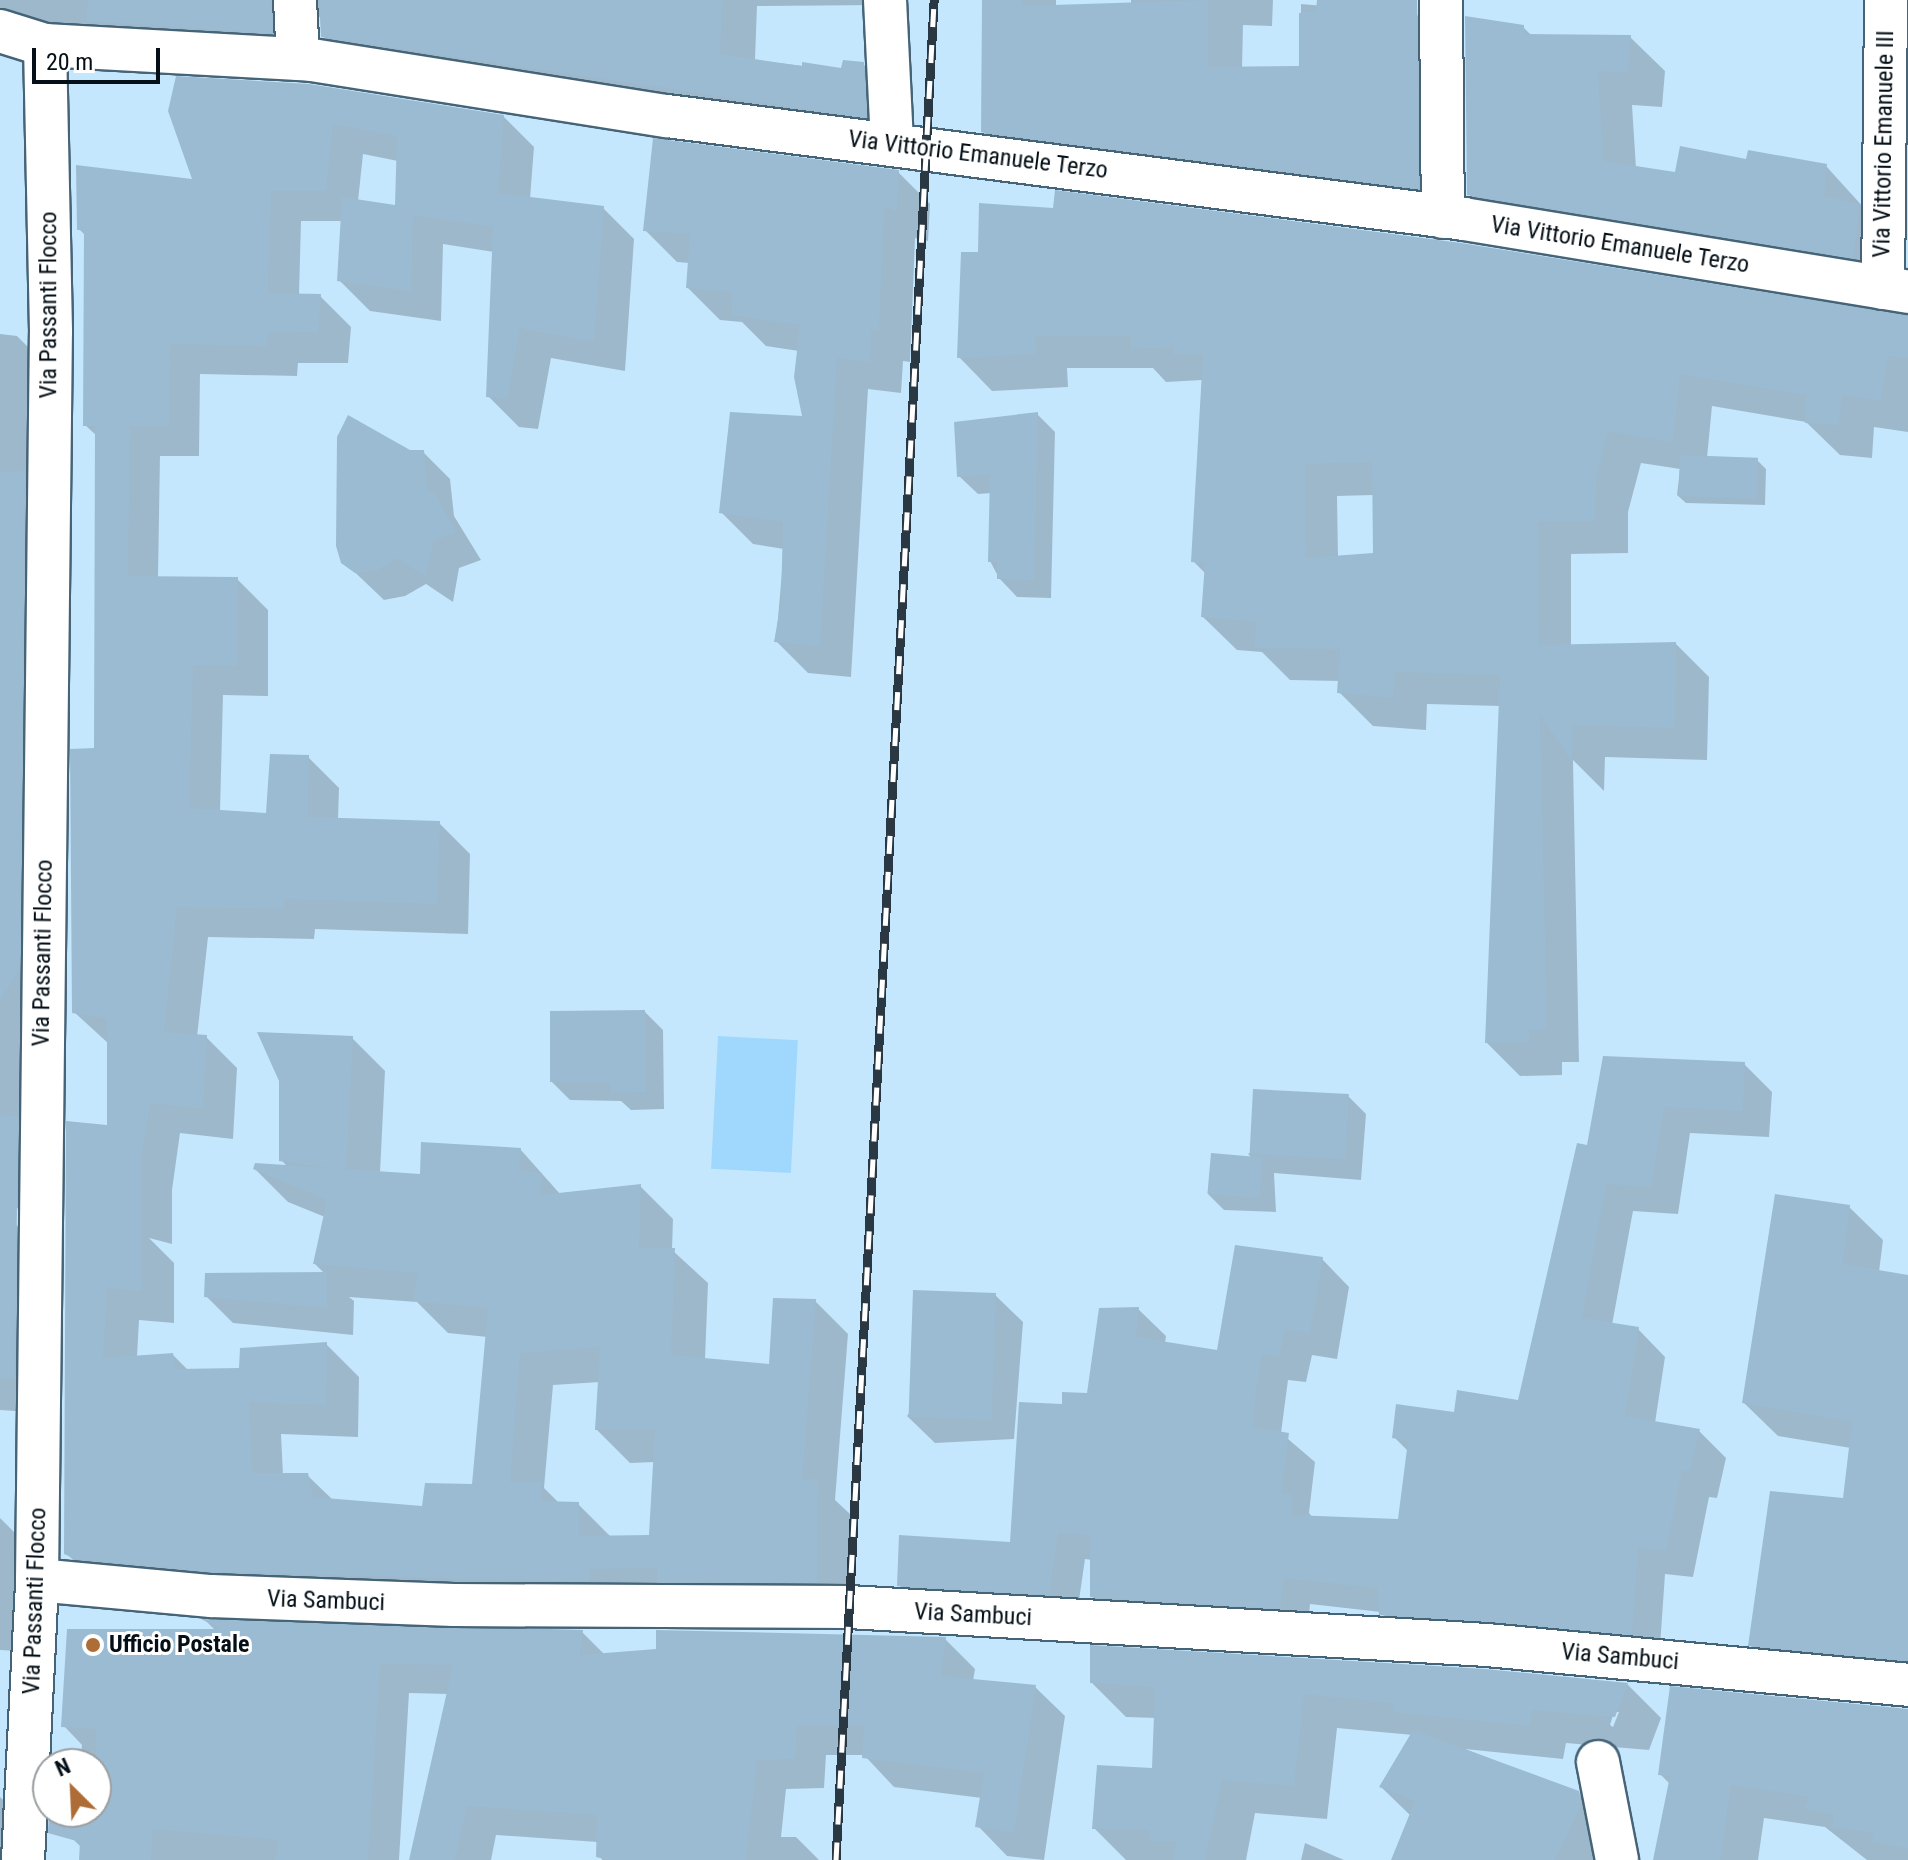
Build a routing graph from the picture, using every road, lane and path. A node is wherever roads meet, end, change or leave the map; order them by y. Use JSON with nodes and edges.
{"nodes":[{"id":1,"x":295,"y":0,"type":"edge"},
{"id":2,"x":885,"y":0,"type":"edge"},
{"id":3,"x":1441,"y":0,"type":"edge"},
{"id":4,"x":1886,"y":0,"type":"edge"},
{"id":5,"x":2,"y":33,"type":"edge"},
{"id":6,"x":45,"y":45,"type":"junction"},
{"id":7,"x":298,"y":59,"type":"junction"},
{"id":8,"x":892,"y":144,"type":"junction"},
{"id":9,"x":1443,"y":217,"type":"junction"},
{"id":10,"x":1896,"y":290,"type":"edge"},
{"id":11,"x":37,"y":1580,"type":"junction"},
{"id":12,"x":1908,"y":1685,"type":"edge"},
{"id":13,"x":1598,"y":1762,"type":"dead end"},
{"id":14,"x":23,"y":1860,"type":"edge"},
{"id":15,"x":1617,"y":1860,"type":"edge"}],
"edges":[{"from":1,"to":7,"type":"street"},
{"from":2,"to":8,"type":"street"},
{"from":3,"to":9,"type":"street"},
{"from":4,"to":10,"type":"street","name":"Via Vittorio Emanuele III"},
{"from":5,"to":6,"type":"street","name":"Via Vittorio Emanuele Terzo"},
{"from":6,"to":7,"type":"street","name":"Via Vittorio Emanuele Terzo"},
{"from":6,"to":11,"type":"street","name":"Via Passanti Flocco"},
{"from":7,"to":8,"type":"street","name":"Via Vittorio Emanuele Terzo"},
{"from":8,"to":9,"type":"street","name":"Via Vittorio Emanuele Terzo"},
{"from":9,"to":10,"type":"street","name":"Via Vittorio Emanuele Terzo"},
{"from":11,"to":12,"type":"street","name":"Via Sambuci"},
{"from":11,"to":14,"type":"street","name":"Via Passanti Flocco"},
{"from":13,"to":15,"type":"street"}]}
